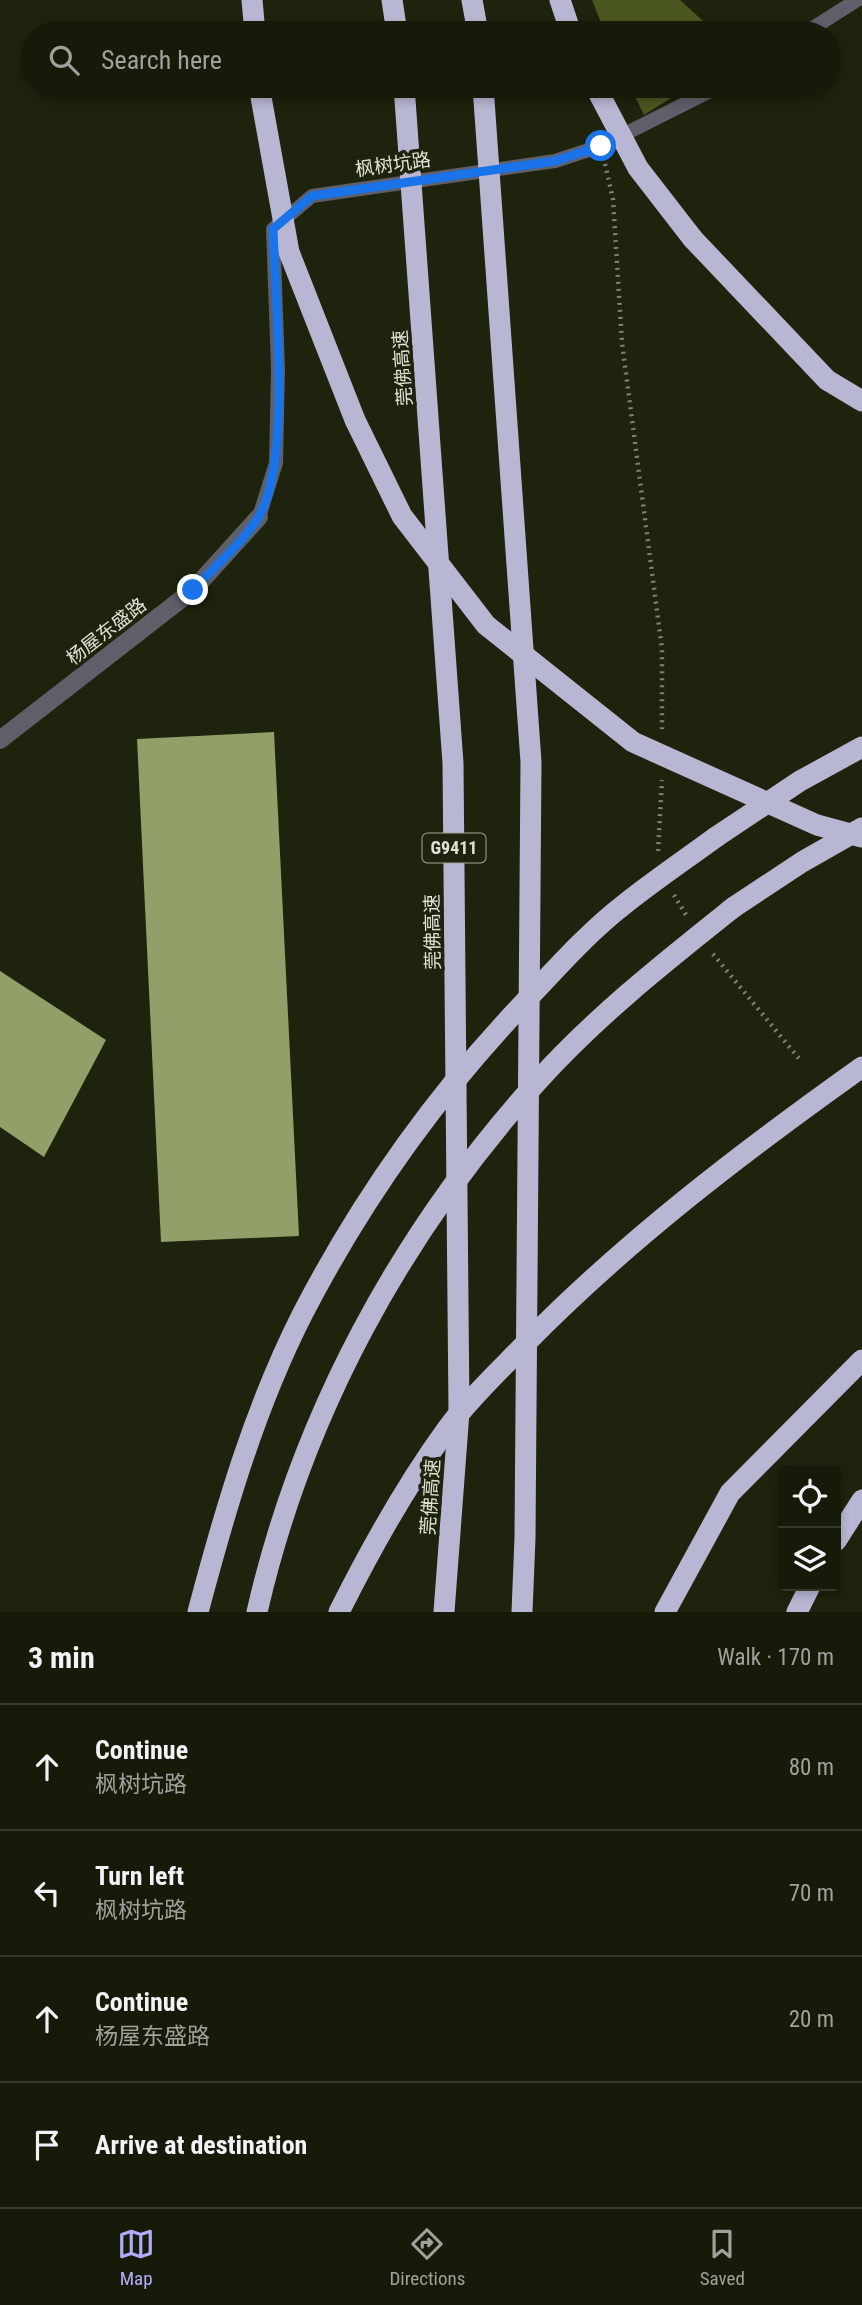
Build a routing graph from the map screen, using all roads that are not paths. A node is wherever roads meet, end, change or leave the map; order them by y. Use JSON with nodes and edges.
{"nodes":[{"id":1,"x":252,"y":0,"type":"edge"},
{"id":2,"x":392,"y":0,"type":"edge"},
{"id":3,"x":472,"y":0,"type":"edge"},
{"id":4,"x":560,"y":0,"type":"edge"},
{"id":5,"x":857,"y":0,"type":"edge"},
{"id":6,"x":254,"y":21,"type":"edge"},
{"id":7,"x":395,"y":21,"type":"edge"},
{"id":8,"x":476,"y":21,"type":"edge"},
{"id":9,"x":567,"y":21,"type":"edge"},
{"id":10,"x":824,"y":21,"type":"edge"},
{"id":11,"x":261,"y":98,"type":"edge"},
{"id":12,"x":405,"y":98,"type":"edge"},
{"id":13,"x":484,"y":98,"type":"edge"},
{"id":14,"x":601,"y":98,"type":"edge"},
{"id":15,"x":696,"y":98,"type":"edge"},
{"id":16,"x":862,"y":401,"type":"edge"},
{"id":17,"x":259,"y":517,"type":"joint"},
{"id":18,"x":0,"y":740,"type":"edge"},
{"id":19,"x":862,"y":747,"type":"edge"},
{"id":20,"x":862,"y":828,"type":"edge"},
{"id":21,"x":862,"y":836,"type":"edge"},
{"id":22,"x":862,"y":1068,"type":"edge"},
{"id":23,"x":862,"y":1360,"type":"edge"},
{"id":24,"x":862,"y":1500,"type":"edge"},
{"id":25,"x":841,"y":1533,"type":"edge"},
{"id":26,"x":808,"y":1591,"type":"edge"},
{"id":27,"x":198,"y":1612,"type":"edge"},
{"id":28,"x":257,"y":1612,"type":"edge"},
{"id":29,"x":340,"y":1612,"type":"edge"},
{"id":30,"x":444,"y":1612,"type":"edge"},
{"id":31,"x":522,"y":1612,"type":"edge"},
{"id":32,"x":665,"y":1612,"type":"edge"},
{"id":33,"x":797,"y":1612,"type":"edge"}],
"edges":[{"from":1,"to":6,"type":"highway"},
{"from":2,"to":7,"type":"highway"},
{"from":3,"to":8,"type":"highway"},
{"from":4,"to":9,"type":"highway"},
{"from":5,"to":10,"type":"lane"},
{"from":11,"to":21,"type":"highway","bridge":true},
{"from":12,"to":30,"type":"highway","name":"莞佛高速","number":"G9411"},
{"from":13,"to":31,"type":"highway"},
{"from":14,"to":16,"type":"highway","bridge":true},
{"from":15,"to":17,"type":"lane","name":"枫树坑路"},
{"from":17,"to":18,"type":"street","name":"杨屋东盛路"},
{"from":19,"to":27,"type":"highway","bridge":true},
{"from":20,"to":28,"type":"highway","bridge":true},
{"from":22,"to":29,"type":"highway","bridge":true},
{"from":23,"to":32,"type":"highway"},
{"from":24,"to":25,"type":"highway"},
{"from":26,"to":33,"type":"highway"}]}
